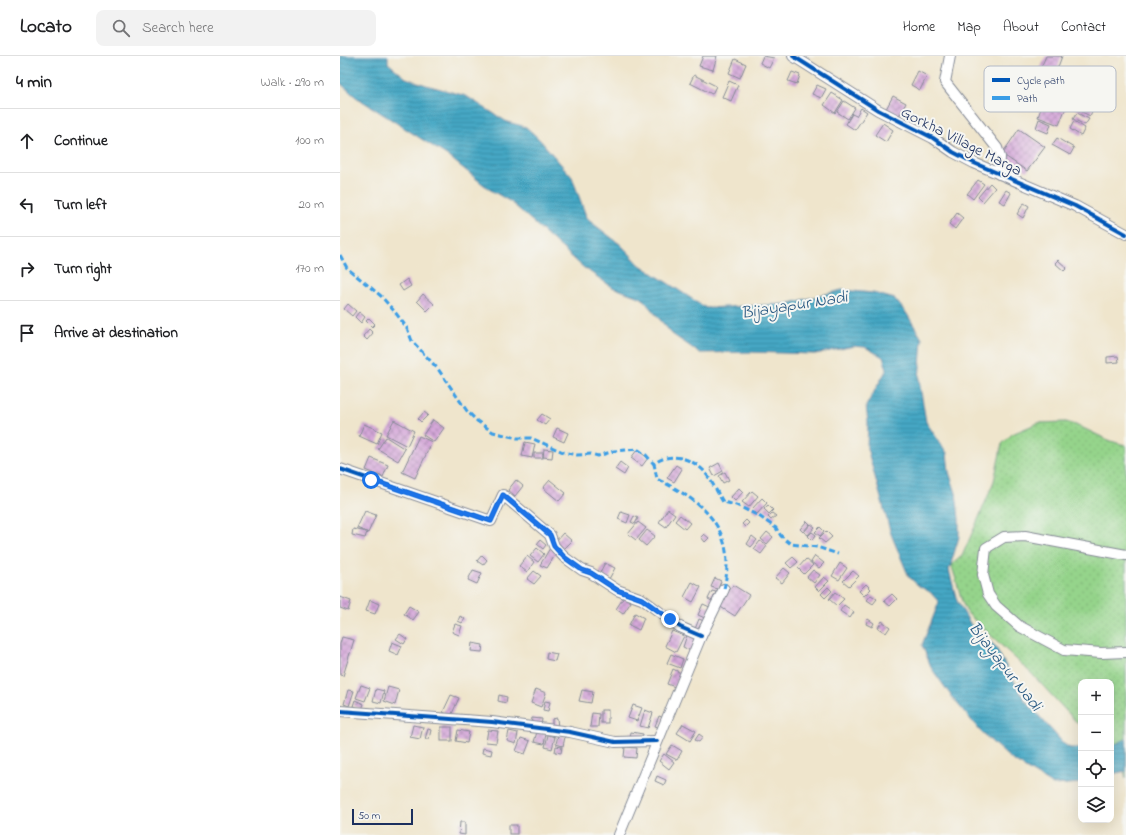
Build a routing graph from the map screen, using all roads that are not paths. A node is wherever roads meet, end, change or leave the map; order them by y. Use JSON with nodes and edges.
{"nodes":[{"id":1,"x":793,"y":56,"type":"edge"},
{"id":2,"x":950,"y":56,"type":"edge"},
{"id":3,"x":999,"y":174,"type":"junction"},
{"id":4,"x":1126,"y":234,"type":"edge"},
{"id":5,"x":340,"y":469,"type":"edge"},
{"id":6,"x":1126,"y":555,"type":"edge"},
{"id":7,"x":724,"y":589,"type":"dead end"},
{"id":8,"x":701,"y":636,"type":"junction"},
{"id":9,"x":1126,"y":652,"type":"edge"},
{"id":10,"x":340,"y":711,"type":"edge"},
{"id":11,"x":657,"y":741,"type":"junction"},
{"id":12,"x":619,"y":835,"type":"edge"}],
"edges":[{"from":1,"to":3,"type":"street","name":"Gorkha Village Marga"},
{"from":2,"to":3,"type":"street"},
{"from":3,"to":4,"type":"street","name":"Gorkha Village Marga"},
{"from":5,"to":8,"type":"street"},
{"from":6,"to":9,"type":"street"},
{"from":7,"to":8,"type":"street"},
{"from":8,"to":11,"type":"street"},
{"from":10,"to":11,"type":"street"},
{"from":11,"to":12,"type":"street"}]}
